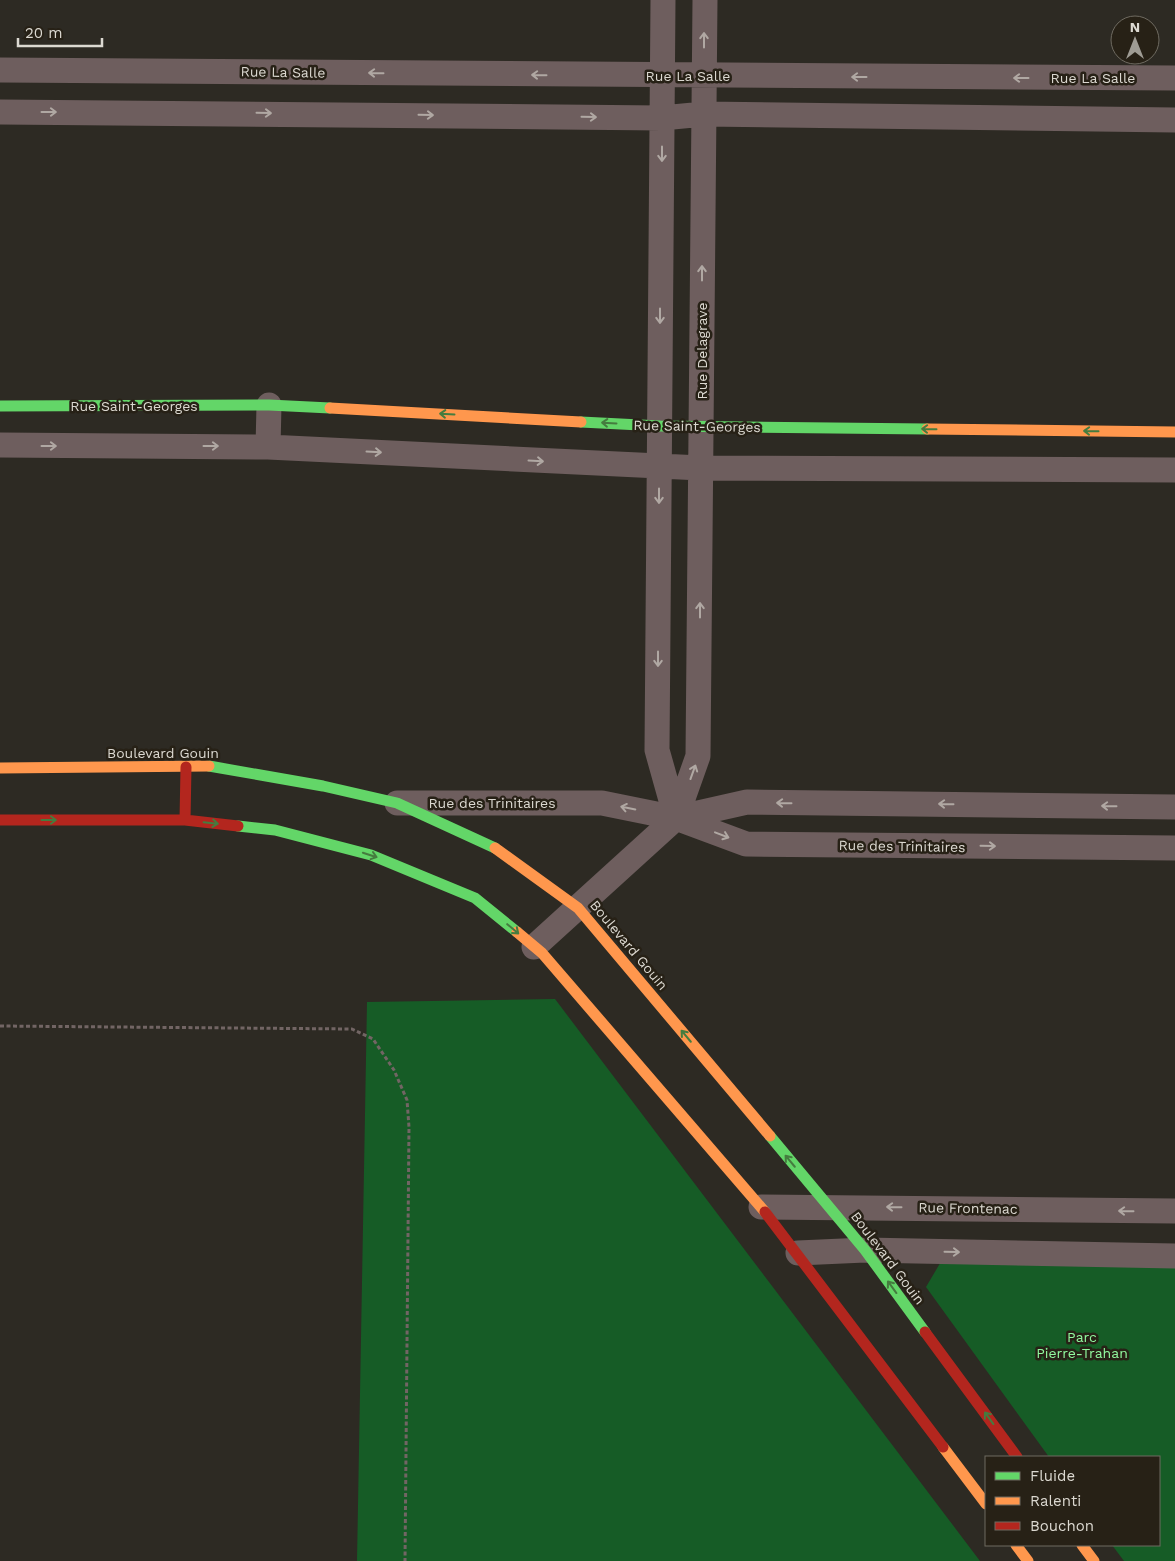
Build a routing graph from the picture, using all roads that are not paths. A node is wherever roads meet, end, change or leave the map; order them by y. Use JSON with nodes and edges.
{"nodes":[{"id":1,"x":663,"y":0,"type":"edge"},
{"id":2,"x":705,"y":0,"type":"edge"},
{"id":3,"x":0,"y":70,"type":"edge"},
{"id":4,"x":230,"y":71,"type":"junction"},
{"id":5,"x":662,"y":76,"type":"junction"},
{"id":6,"x":704,"y":77,"type":"junction"},
{"id":7,"x":1146,"y":78,"type":"junction"},
{"id":8,"x":1175,"y":78,"type":"edge"},
{"id":9,"x":0,"y":112,"type":"edge"},
{"id":10,"x":230,"y":113,"type":"junction"},
{"id":11,"x":704,"y":114,"type":"junction"},
{"id":12,"x":662,"y":118,"type":"junction"},
{"id":13,"x":1145,"y":120,"type":"junction"},
{"id":14,"x":1175,"y":120,"type":"edge"},
{"id":15,"x":269,"y":405,"type":"junction"},
{"id":16,"x":0,"y":406,"type":"edge"},
{"id":17,"x":660,"y":426,"type":"junction"},
{"id":18,"x":701,"y":426,"type":"junction"},
{"id":19,"x":1126,"y":431,"type":"junction"},
{"id":20,"x":1175,"y":432,"type":"edge"},
{"id":21,"x":0,"y":445,"type":"edge"},
{"id":22,"x":268,"y":447,"type":"junction"},
{"id":23,"x":659,"y":467,"type":"junction"},
{"id":24,"x":701,"y":468,"type":"junction"},
{"id":25,"x":1125,"y":469,"type":"junction"},
{"id":26,"x":1175,"y":470,"type":"edge"},
{"id":27,"x":186,"y":767,"type":"junction"},
{"id":28,"x":0,"y":768,"type":"edge"},
{"id":29,"x":397,"y":803,"type":"junction"},
{"id":30,"x":1134,"y":806,"type":"junction"},
{"id":31,"x":1175,"y":806,"type":"edge"},
{"id":32,"x":676,"y":818,"type":"junction"},
{"id":33,"x":0,"y":820,"type":"edge"},
{"id":34,"x":185,"y":820,"type":"junction"},
{"id":35,"x":1134,"y":848,"type":"junction"},
{"id":36,"x":1175,"y":848,"type":"edge"},
{"id":37,"x":578,"y":908,"type":"junction"},
{"id":38,"x":534,"y":946,"type":"junction"},
{"id":39,"x":829,"y":1206,"type":"junction"},
{"id":40,"x":761,"y":1207,"type":"junction"},
{"id":41,"x":1175,"y":1211,"type":"edge"},
{"id":42,"x":865,"y":1250,"type":"junction"},
{"id":43,"x":798,"y":1253,"type":"junction"},
{"id":44,"x":1175,"y":1256,"type":"edge"},
{"id":45,"x":1017,"y":1456,"type":"edge"},
{"id":46,"x":985,"y":1503,"type":"edge"},
{"id":47,"x":1017,"y":1546,"type":"edge"},
{"id":48,"x":1083,"y":1546,"type":"edge"},
{"id":49,"x":1028,"y":1561,"type":"edge"},
{"id":50,"x":1094,"y":1561,"type":"edge"}],
"edges":[{"from":1,"to":5,"type":"street"},
{"from":6,"to":2,"type":"street","name":"Rue Delagrave","one_way":true},
{"from":3,"to":4,"type":"street","name":"Rue La Salle"},
{"from":5,"to":4,"type":"street","name":"Rue La Salle","one_way":true},
{"from":4,"to":10,"type":"street","name":"Rue La Salle"},
{"from":5,"to":6,"type":"street","name":"Rue La Salle"},
{"from":5,"to":12,"type":"street"},
{"from":7,"to":6,"type":"street","name":"Rue La Salle","one_way":true},
{"from":6,"to":11,"type":"street","name":"Rue Delagrave"},
{"from":7,"to":8,"type":"street","name":"Rue La Salle"},
{"from":7,"to":13,"type":"street","name":"Rue La Salle"},
{"from":9,"to":10,"type":"street","one_way":true},
{"from":10,"to":12,"type":"street","one_way":true},
{"from":11,"to":12,"type":"street"},
{"from":11,"to":13,"type":"street"},
{"from":18,"to":11,"type":"street","name":"Rue Delagrave","one_way":true},
{"from":12,"to":17,"type":"street","one_way":true},
{"from":13,"to":14,"type":"street"},
{"from":15,"to":16,"type":"street","name":"Rue Saint-Georges"},
{"from":17,"to":15,"type":"street","name":"Rue Saint-Georges","one_way":true},
{"from":15,"to":22,"type":"street"},
{"from":17,"to":18,"type":"street","name":"Rue Saint-Georges"},
{"from":17,"to":23,"type":"street"},
{"from":19,"to":18,"type":"street","name":"Rue Saint-Georges","one_way":true},
{"from":18,"to":24,"type":"street","name":"Rue Delagrave"},
{"from":19,"to":20,"type":"street","name":"Rue Saint-Georges"},
{"from":19,"to":25,"type":"street"},
{"from":21,"to":22,"type":"street","one_way":true},
{"from":22,"to":23,"type":"street","one_way":true},
{"from":23,"to":24,"type":"street"},
{"from":23,"to":32,"type":"street","one_way":true},
{"from":24,"to":25,"type":"street"},
{"from":32,"to":24,"type":"street","name":"Rue Delagrave","one_way":true},
{"from":25,"to":26,"type":"street"},
{"from":27,"to":28,"type":"street","name":"Boulevard Gouin"},
{"from":27,"to":29,"type":"street","name":"Boulevard Gouin"},
{"from":27,"to":34,"type":"street"},
{"from":32,"to":29,"type":"street","name":"Rue des Trinitaires","one_way":true},
{"from":29,"to":37,"type":"street","name":"Boulevard Gouin"},
{"from":30,"to":31,"type":"street","name":"Rue des Trinitaires"},
{"from":30,"to":32,"type":"street","name":"Rue des Trinitaires","one_way":true},
{"from":30,"to":35,"type":"street"},
{"from":32,"to":35,"type":"street","name":"Rue des Trinitaires","one_way":true},
{"from":32,"to":37,"type":"street","name":"Rue Delagrave"},
{"from":33,"to":34,"type":"street","one_way":true},
{"from":34,"to":38,"type":"street","one_way":true},
{"from":35,"to":36,"type":"street","name":"Rue des Trinitaires"},
{"from":37,"to":38,"type":"street","name":"Rue Delagrave"},
{"from":39,"to":37,"type":"street","name":"Boulevard Gouin","one_way":true},
{"from":38,"to":40,"type":"street"},
{"from":39,"to":40,"type":"street","name":"Rue Frontenac"},
{"from":41,"to":39,"type":"street","name":"Rue Frontenac","one_way":true},
{"from":39,"to":42,"type":"street","name":"Boulevard Gouin"},
{"from":40,"to":43,"type":"street"},
{"from":42,"to":43,"type":"street"},
{"from":42,"to":44,"type":"street","one_way":true},
{"from":45,"to":42,"type":"street","name":"Boulevard Gouin","one_way":true},
{"from":43,"to":46,"type":"street"},
{"from":47,"to":49,"type":"street"},
{"from":48,"to":50,"type":"street"}]}
